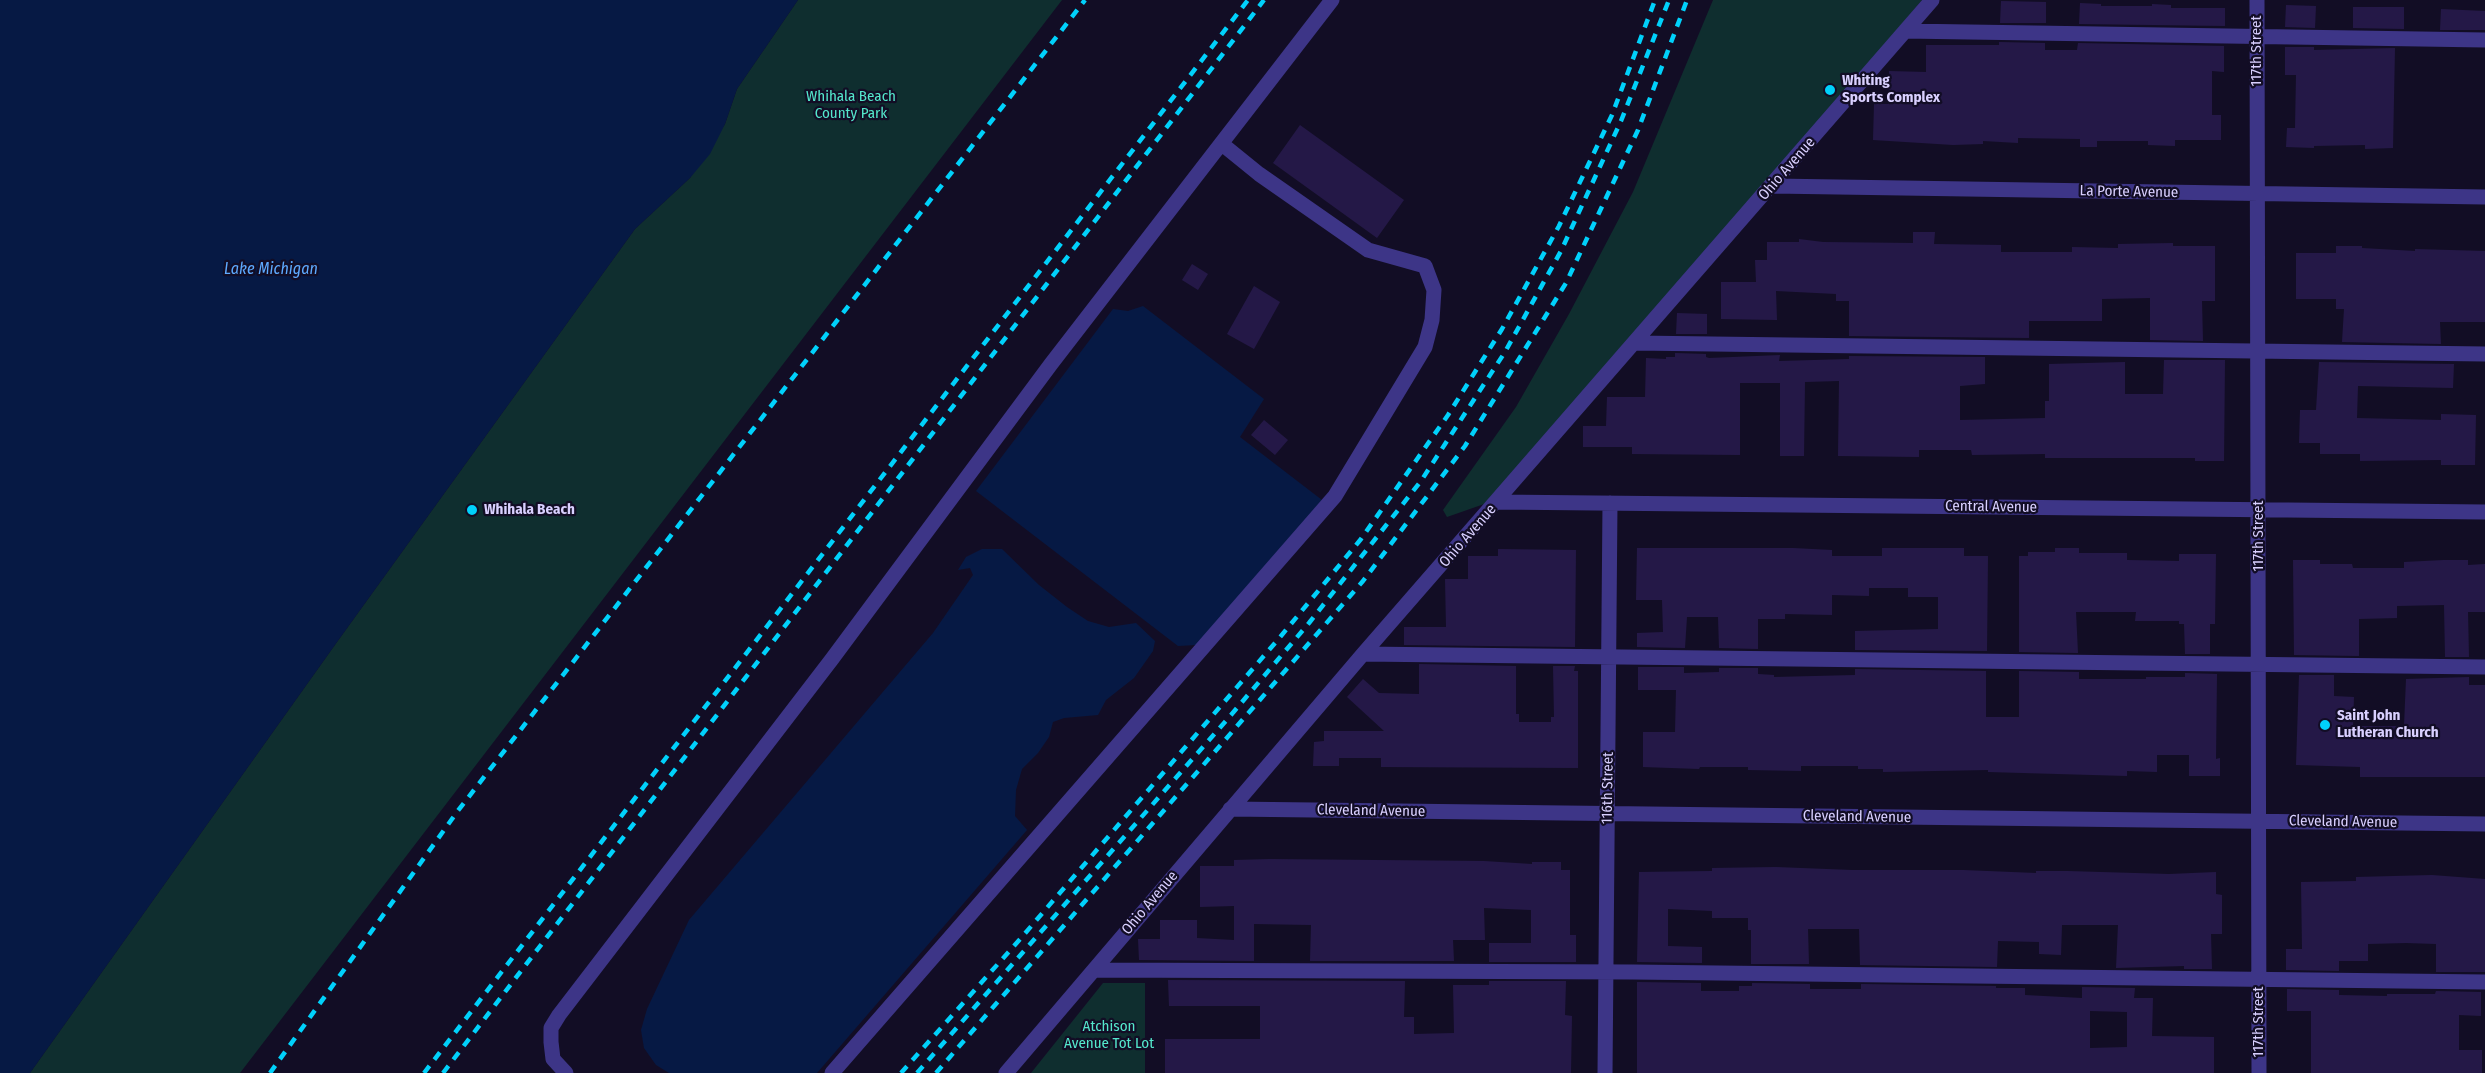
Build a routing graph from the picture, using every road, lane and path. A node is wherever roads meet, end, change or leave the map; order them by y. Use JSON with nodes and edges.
{"nodes":[{"id":1,"x":1332,"y":0,"type":"edge"},
{"id":2,"x":1932,"y":0,"type":"edge"},
{"id":3,"x":2257,"y":0,"type":"edge"},
{"id":4,"x":1905,"y":31,"type":"junction"},
{"id":5,"x":2257,"y":36,"type":"junction"},
{"id":6,"x":2485,"y":40,"type":"edge"},
{"id":7,"x":1222,"y":144,"type":"junction"},
{"id":8,"x":1773,"y":186,"type":"junction"},
{"id":9,"x":2257,"y":194,"type":"junction"},
{"id":10,"x":2485,"y":197,"type":"edge"},
{"id":11,"x":1635,"y":343,"type":"junction"},
{"id":12,"x":2258,"y":351,"type":"junction"},
{"id":13,"x":2485,"y":354,"type":"edge"},
{"id":14,"x":1497,"y":502,"type":"junction"},
{"id":15,"x":1610,"y":503,"type":"junction"},
{"id":16,"x":2259,"y":510,"type":"junction"},
{"id":17,"x":2485,"y":512,"type":"edge"},
{"id":18,"x":1364,"y":654,"type":"junction"},
{"id":19,"x":1609,"y":658,"type":"junction"},
{"id":20,"x":2259,"y":664,"type":"junction"},
{"id":21,"x":2485,"y":667,"type":"edge"},
{"id":22,"x":1230,"y":809,"type":"junction"},
{"id":23,"x":1608,"y":814,"type":"junction"},
{"id":24,"x":2259,"y":820,"type":"junction"},
{"id":25,"x":2485,"y":824,"type":"edge"},
{"id":26,"x":1094,"y":970,"type":"junction"},
{"id":27,"x":1606,"y":972,"type":"junction"},
{"id":28,"x":2259,"y":979,"type":"junction"},
{"id":29,"x":2485,"y":982,"type":"edge"},
{"id":30,"x":566,"y":1073,"type":"edge"},
{"id":31,"x":832,"y":1073,"type":"edge"},
{"id":32,"x":1006,"y":1073,"type":"edge"},
{"id":33,"x":1605,"y":1073,"type":"edge"},
{"id":34,"x":2259,"y":1073,"type":"edge"}],
"edges":[{"from":1,"to":7,"type":"street"},
{"from":2,"to":4,"type":"street","name":"Ohio Avenue"},
{"from":3,"to":5,"type":"street","name":"117th Street"},
{"from":4,"to":5,"type":"street"},
{"from":4,"to":8,"type":"street","name":"Ohio Avenue"},
{"from":5,"to":6,"type":"street"},
{"from":5,"to":9,"type":"street","name":"117th Street"},
{"from":7,"to":30,"type":"street"},
{"from":7,"to":31,"type":"street"},
{"from":8,"to":9,"type":"street","name":"La Porte Avenue"},
{"from":8,"to":11,"type":"street","name":"Ohio Avenue"},
{"from":9,"to":10,"type":"street","name":"La Porte Avenue"},
{"from":9,"to":12,"type":"street","name":"117th Street"},
{"from":11,"to":12,"type":"street"},
{"from":11,"to":14,"type":"street","name":"Ohio Avenue"},
{"from":12,"to":13,"type":"street"},
{"from":12,"to":16,"type":"street","name":"117th Street"},
{"from":14,"to":15,"type":"street","name":"Central Avenue"},
{"from":14,"to":18,"type":"street","name":"Ohio Avenue"},
{"from":15,"to":16,"type":"street","name":"Central Avenue"},
{"from":15,"to":19,"type":"street","name":"116th Street"},
{"from":16,"to":17,"type":"street","name":"Central Avenue"},
{"from":16,"to":20,"type":"street","name":"117th Street"},
{"from":18,"to":19,"type":"street"},
{"from":18,"to":22,"type":"street","name":"Ohio Avenue"},
{"from":19,"to":20,"type":"street"},
{"from":19,"to":23,"type":"street","name":"116th Street"},
{"from":20,"to":21,"type":"street"},
{"from":20,"to":24,"type":"street","name":"117th Street"},
{"from":22,"to":23,"type":"street","name":"Cleveland Avenue"},
{"from":22,"to":26,"type":"street","name":"Ohio Avenue"},
{"from":23,"to":24,"type":"street","name":"Cleveland Avenue"},
{"from":23,"to":27,"type":"street","name":"116th Street"},
{"from":24,"to":25,"type":"street","name":"Cleveland Avenue"},
{"from":24,"to":28,"type":"street","name":"117th Street"},
{"from":26,"to":27,"type":"street"},
{"from":26,"to":32,"type":"street","name":"Ohio Avenue"},
{"from":27,"to":28,"type":"street"},
{"from":27,"to":33,"type":"street","name":"116th Street"},
{"from":28,"to":29,"type":"street"},
{"from":28,"to":34,"type":"street","name":"117th Street"}]}
